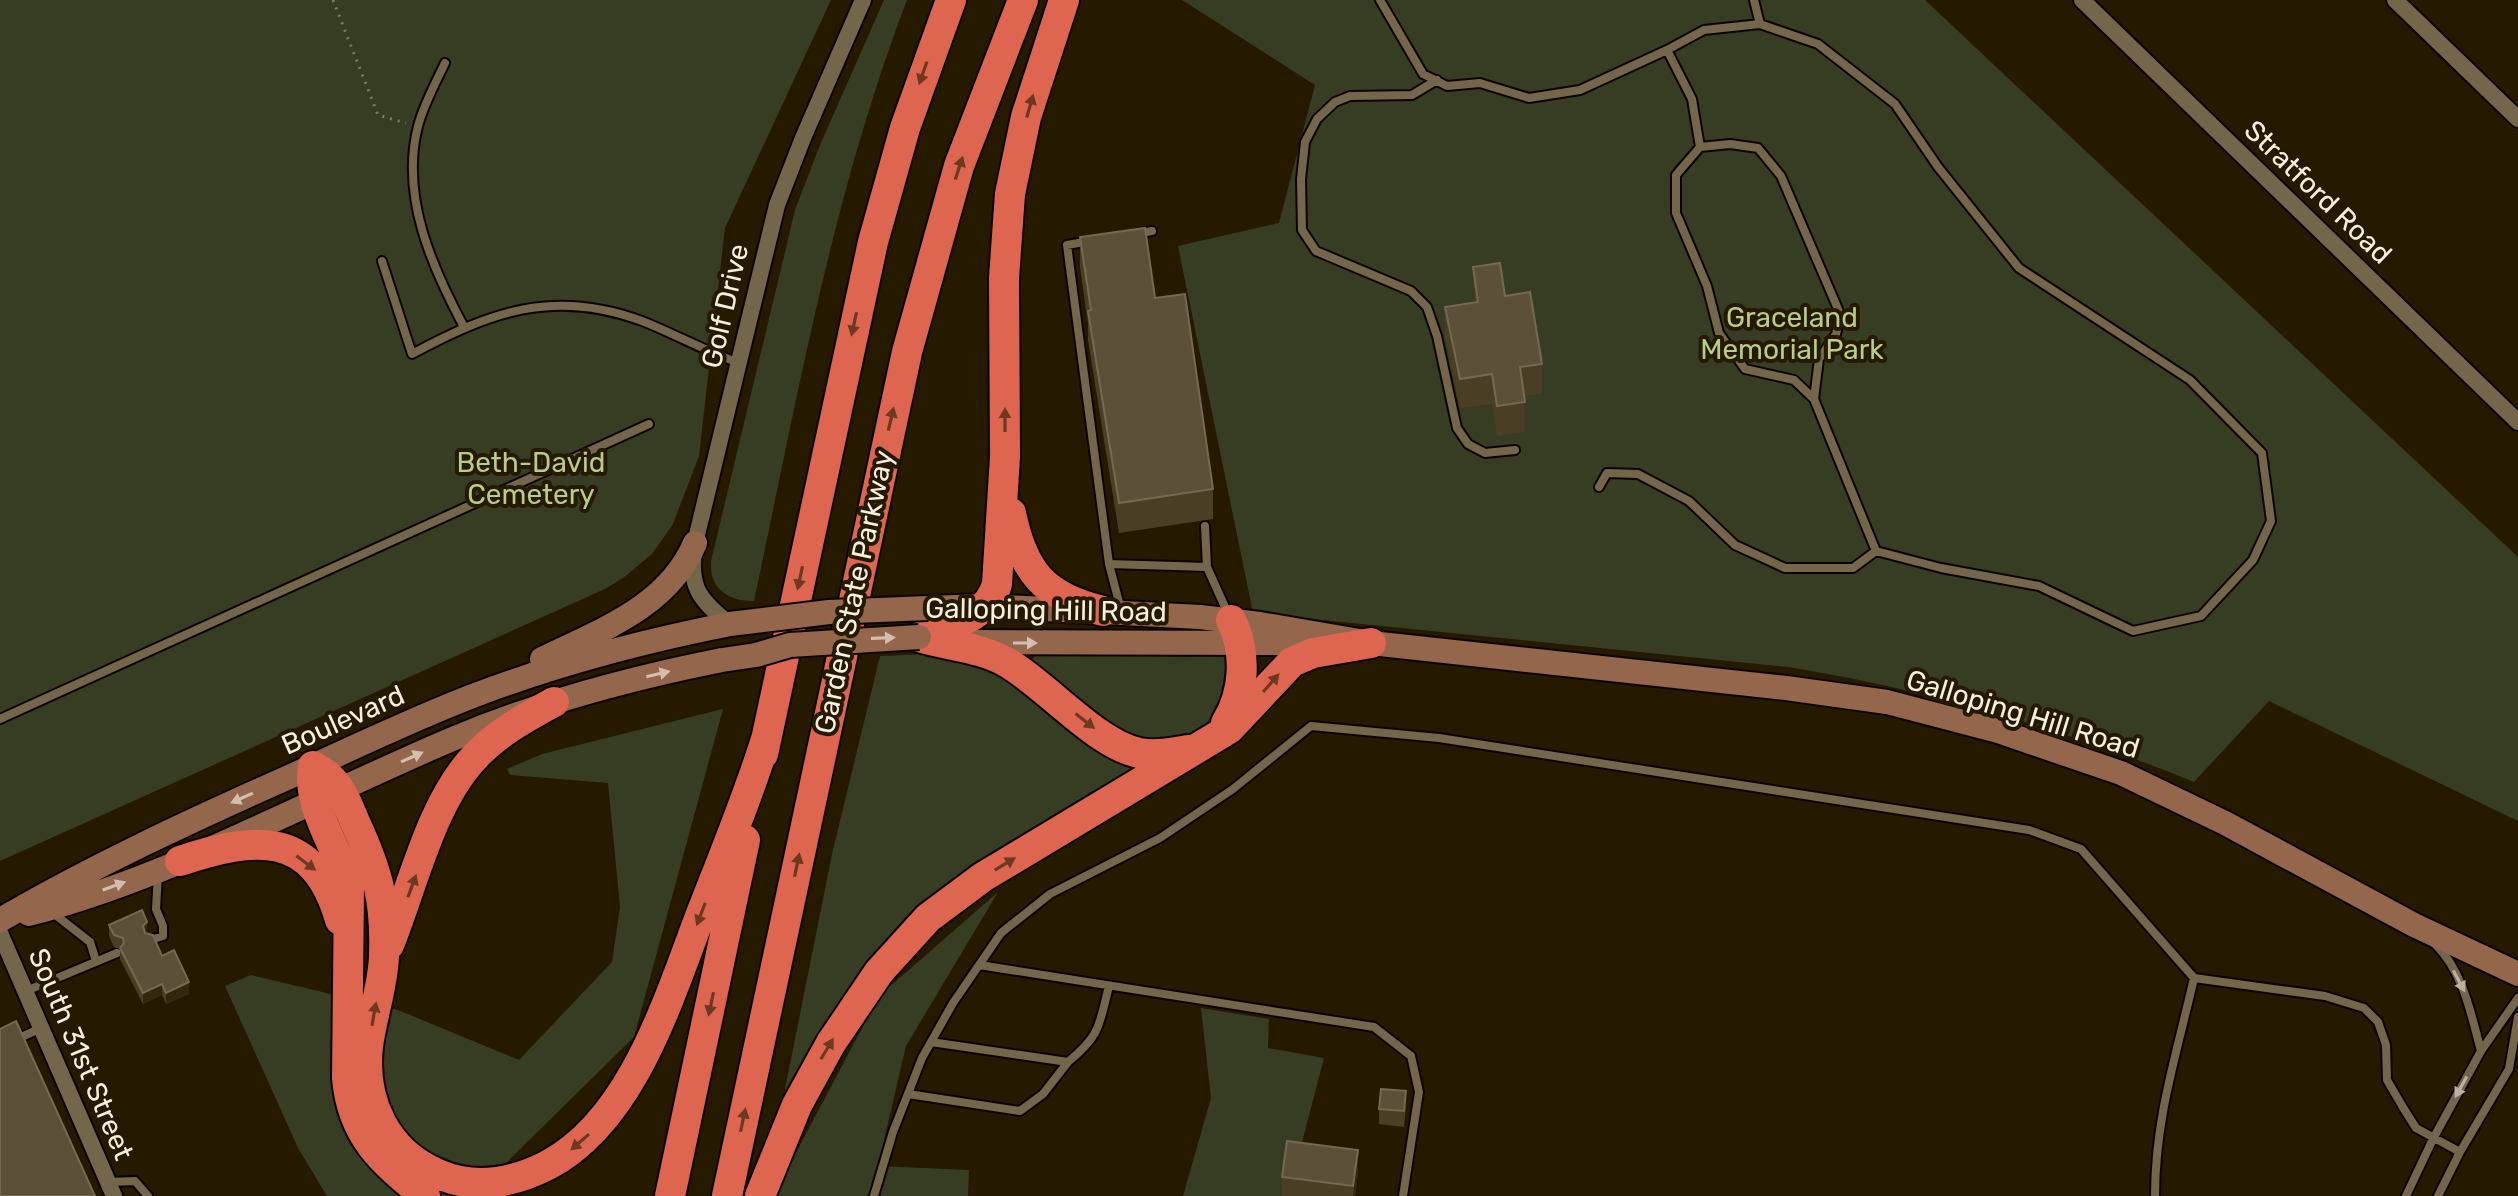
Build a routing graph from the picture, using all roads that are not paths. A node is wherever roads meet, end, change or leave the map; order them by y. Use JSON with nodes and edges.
{"nodes":[{"id":1,"x":863,"y":0,"type":"edge"},
{"id":2,"x":951,"y":0,"type":"edge"},
{"id":3,"x":1023,"y":0,"type":"edge"},
{"id":4,"x":1064,"y":0,"type":"edge"},
{"id":5,"x":1380,"y":0,"type":"edge"},
{"id":6,"x":1754,"y":0,"type":"edge"},
{"id":7,"x":2395,"y":0,"type":"edge"},
{"id":8,"x":2087,"y":2,"type":"edge"},
{"id":9,"x":1760,"y":24,"type":"junction"},
{"id":10,"x":1667,"y":50,"type":"junction"},
{"id":11,"x":445,"y":63,"type":"dead end"},
{"id":12,"x":1437,"y":80,"type":"junction"},
{"id":13,"x":2518,"y":119,"type":"edge"},
{"id":14,"x":1700,"y":147,"type":"junction"},
{"id":15,"x":1152,"y":231,"type":"dead end"},
{"id":16,"x":1124,"y":236,"type":"edge"},
{"id":17,"x":1096,"y":241,"type":"edge"},
{"id":18,"x":382,"y":261,"type":"dead end"},
{"id":19,"x":464,"y":327,"type":"junction"},
{"id":20,"x":739,"y":363,"type":"junction"},
{"id":21,"x":1814,"y":399,"type":"junction"},
{"id":22,"x":2518,"y":422,"type":"edge"},
{"id":23,"x":649,"y":424,"type":"dead end"},
{"id":24,"x":1515,"y":450,"type":"dead end"},
{"id":25,"x":1005,"y":457,"type":"junction"},
{"id":26,"x":1599,"y":487,"type":"dead end"},
{"id":27,"x":1205,"y":526,"type":"dead end"},
{"id":28,"x":695,"y":543,"type":"junction"},
{"id":29,"x":1876,"y":551,"type":"junction"},
{"id":30,"x":1109,"y":564,"type":"junction"},
{"id":31,"x":1207,"y":567,"type":"junction"},
{"id":32,"x":986,"y":606,"type":"junction"},
{"id":33,"x":1112,"y":612,"type":"junction"},
{"id":34,"x":924,"y":622,"type":"junction"},
{"id":35,"x":730,"y":624,"type":"junction"},
{"id":36,"x":1236,"y":632,"type":"junction"},
{"id":37,"x":1371,"y":643,"type":"junction"},
{"id":38,"x":790,"y":645,"type":"junction"},
{"id":39,"x":722,"y":660,"type":"joint"},
{"id":40,"x":554,"y":702,"type":"junction"},
{"id":41,"x":444,"y":707,"type":"junction"},
{"id":42,"x":0,"y":719,"type":"edge"},
{"id":43,"x":767,"y":736,"type":"junction"},
{"id":44,"x":1207,"y":743,"type":"junction"},
{"id":45,"x":313,"y":766,"type":"junction"},
{"id":46,"x":328,"y":795,"type":"junction"},
{"id":47,"x":169,"y":866,"type":"junction"},
{"id":48,"x":47,"y":909,"type":"junction"},
{"id":49,"x":0,"y":921,"type":"edge"},
{"id":50,"x":2414,"y":925,"type":"junction"},
{"id":51,"x":0,"y":933,"type":"edge"},
{"id":52,"x":150,"y":940,"type":"edge"},
{"id":53,"x":117,"y":953,"type":"edge"},
{"id":54,"x":384,"y":958,"type":"junction"},
{"id":55,"x":96,"y":961,"type":"junction"},
{"id":56,"x":979,"y":965,"type":"junction"},
{"id":57,"x":2518,"y":974,"type":"edge"},
{"id":58,"x":2194,"y":978,"type":"junction"},
{"id":59,"x":348,"y":984,"type":"junction"},
{"id":60,"x":1109,"y":986,"type":"junction"},
{"id":61,"x":26,"y":991,"type":"junction"},
{"id":62,"x":2518,"y":998,"type":"edge"},
{"id":63,"x":2518,"y":1017,"type":"edge"},
{"id":64,"x":42,"y":1027,"type":"junction"},
{"id":65,"x":931,"y":1042,"type":"junction"},
{"id":66,"x":0,"y":1047,"type":"edge"},
{"id":67,"x":2481,"y":1051,"type":"junction"},
{"id":68,"x":1068,"y":1062,"type":"junction"},
{"id":69,"x":2518,"y":1062,"type":"edge"},
{"id":70,"x":2509,"y":1069,"type":"junction"},
{"id":71,"x":908,"y":1094,"type":"junction"},
{"id":72,"x":2433,"y":1139,"type":"junction"},
{"id":73,"x":2460,"y":1152,"type":"junction"},
{"id":74,"x":110,"y":1189,"type":"edge"},
{"id":75,"x":148,"y":1196,"type":"edge"},
{"id":76,"x":425,"y":1196,"type":"edge"},
{"id":77,"x":670,"y":1196,"type":"edge"},
{"id":78,"x":727,"y":1196,"type":"edge"},
{"id":79,"x":760,"y":1196,"type":"edge"},
{"id":80,"x":874,"y":1196,"type":"edge"},
{"id":81,"x":1403,"y":1196,"type":"edge"},
{"id":82,"x":2155,"y":1196,"type":"edge"},
{"id":83,"x":2406,"y":1196,"type":"edge"},
{"id":84,"x":2438,"y":1196,"type":"edge"}],
"edges":[{"from":1,"to":20,"type":"street","name":"Golf Drive"},
{"from":2,"to":43,"type":"highway","name":"Garden State Parkway","one_way":true},
{"from":78,"to":3,"type":"highway","name":"Garden State Parkway","one_way":true},
{"from":25,"to":4,"type":"highway","one_way":true},
{"from":5,"to":12,"type":"lane"},
{"from":6,"to":9,"type":"lane"},
{"from":7,"to":13,"type":"street"},
{"from":8,"to":22,"type":"street","name":"Stratford Road"},
{"from":9,"to":10,"type":"lane"},
{"from":9,"to":29,"type":"lane"},
{"from":10,"to":12,"type":"lane"},
{"from":10,"to":14,"type":"lane"},
{"from":11,"to":19,"type":"lane"},
{"from":12,"to":24,"type":"lane"},
{"from":14,"to":21,"type":"lane"},
{"from":14,"to":21,"type":"lane"},
{"from":15,"to":16,"type":"lane"},
{"from":17,"to":30,"type":"lane"},
{"from":18,"to":19,"type":"lane"},
{"from":19,"to":20,"type":"lane"},
{"from":20,"to":28,"type":"street","name":"Golf Drive"},
{"from":21,"to":29,"type":"lane"},
{"from":23,"to":42,"type":"lane"},
{"from":25,"to":32,"type":"highway"},
{"from":25,"to":33,"type":"highway"},
{"from":26,"to":29,"type":"lane"},
{"from":27,"to":31,"type":"lane"},
{"from":28,"to":35,"type":"street","name":"Golf Drive"},
{"from":28,"to":41,"type":"main road"},
{"from":30,"to":31,"type":"lane"},
{"from":30,"to":33,"type":"lane"},
{"from":31,"to":36,"type":"lane"},
{"from":32,"to":33,"type":"main road","name":"Galloping Hill Road"},
{"from":32,"to":34,"type":"highway"},
{"from":33,"to":36,"type":"main road","name":"Galloping Hill Road"},
{"from":34,"to":35,"type":"main road","name":"Galloping Hill Road","bridge":true},
{"from":34,"to":36,"type":"main road","name":"Galloping Hill Road","one_way":true},
{"from":38,"to":34,"type":"main road","name":"Galloping Hill Road","one_way":true,"bridge":true},
{"from":34,"to":44,"type":"highway","one_way":true},
{"from":35,"to":38,"type":"main road","bridge":true},
{"from":35,"to":41,"type":"main road","name":"Boulevard"},
{"from":36,"to":37,"type":"main road","name":"Galloping Hill Road"},
{"from":36,"to":44,"type":"highway"},
{"from":44,"to":37,"type":"highway","one_way":true},
{"from":37,"to":50,"type":"main road","name":"Galloping Hill Road"},
{"from":38,"to":39,"type":"main road","name":"Galloping Hill Road","bridge":true},
{"from":40,"to":39,"type":"main road","name":"Boulevard","one_way":true},
{"from":46,"to":40,"type":"main road","name":"Boulevard","one_way":true},
{"from":54,"to":40,"type":"highway","one_way":true},
{"from":41,"to":45,"type":"main road","name":"Boulevard"},
{"from":43,"to":54,"type":"highway","one_way":true},
{"from":43,"to":77,"type":"highway","name":"Garden State Parkway","one_way":true},
{"from":79,"to":44,"type":"highway","one_way":true},
{"from":45,"to":46,"type":"highway"},
{"from":45,"to":49,"type":"main road","name":"Boulevard","one_way":true},
{"from":46,"to":47,"type":"main road","name":"Boulevard"},
{"from":46,"to":54,"type":"highway"},
{"from":46,"to":59,"type":"highway"},
{"from":48,"to":47,"type":"main road","name":"Boulevard","one_way":true},
{"from":47,"to":52,"type":"lane"},
{"from":47,"to":59,"type":"highway","one_way":true},
{"from":48,"to":49,"type":"main road","name":"Boulevard"},
{"from":48,"to":55,"type":"lane"},
{"from":50,"to":57,"type":"main road","name":"Galloping Hill Road"},
{"from":50,"to":67,"type":"lane","one_way":true},
{"from":51,"to":61,"type":"street","name":"South 31st Street"},
{"from":53,"to":55,"type":"lane"},
{"from":55,"to":61,"type":"lane"},
{"from":56,"to":58,"type":"lane"},
{"from":56,"to":60,"type":"lane"},
{"from":56,"to":65,"type":"lane"},
{"from":58,"to":72,"type":"lane"},
{"from":58,"to":82,"type":"lane"},
{"from":59,"to":76,"type":"highway"},
{"from":60,"to":68,"type":"lane"},
{"from":60,"to":81,"type":"lane"},
{"from":61,"to":64,"type":"street","name":"South 31st Street"},
{"from":62,"to":67,"type":"lane"},
{"from":63,"to":70,"type":"lane"},
{"from":64,"to":66,"type":"lane"},
{"from":64,"to":74,"type":"street","name":"South 31st Street"},
{"from":65,"to":68,"type":"lane"},
{"from":65,"to":71,"type":"lane"},
{"from":67,"to":72,"type":"lane","one_way":true},
{"from":68,"to":71,"type":"lane"},
{"from":69,"to":70,"type":"lane"},
{"from":70,"to":73,"type":"lane"},
{"from":71,"to":80,"type":"lane"},
{"from":72,"to":73,"type":"lane"},
{"from":72,"to":83,"type":"lane"},
{"from":73,"to":84,"type":"lane"},
{"from":74,"to":75,"type":"lane"}]}
